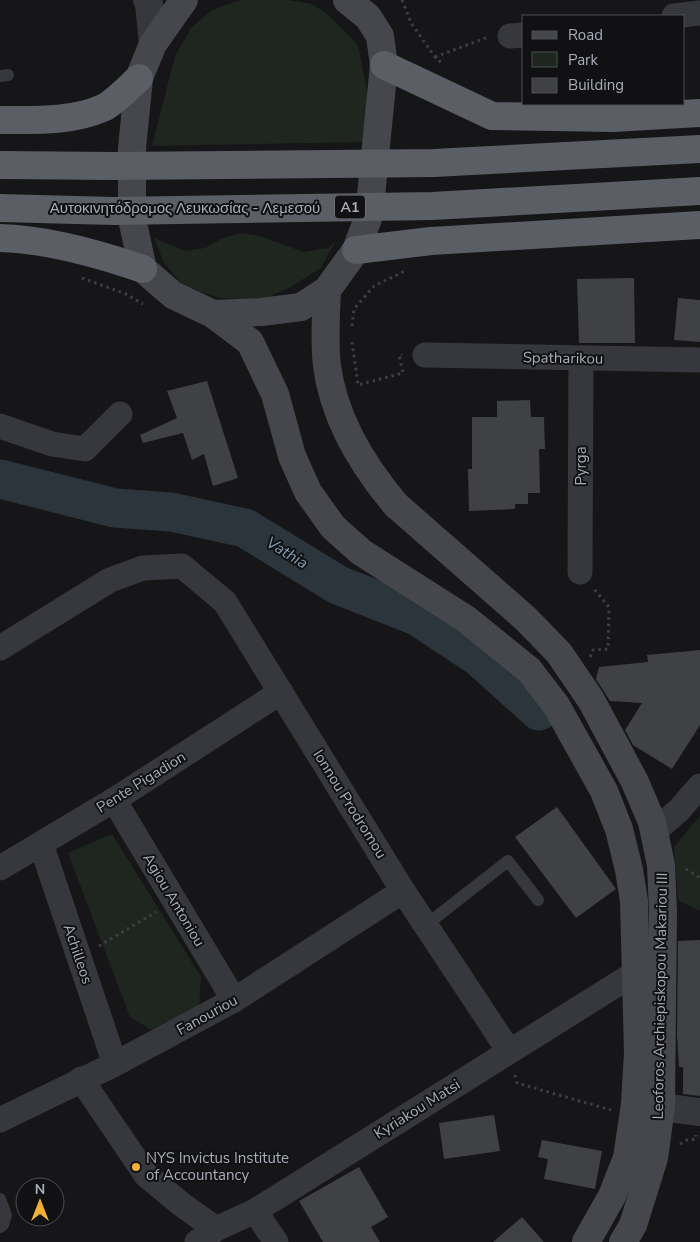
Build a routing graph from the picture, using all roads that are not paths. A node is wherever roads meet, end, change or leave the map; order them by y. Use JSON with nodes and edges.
{"nodes":[{"id":1,"x":147,"y":0,"type":"edge"},
{"id":2,"x":184,"y":0,"type":"edge"},
{"id":3,"x":347,"y":0,"type":"edge"},
{"id":4,"x":367,"y":9,"type":"edge"},
{"id":5,"x":153,"y":44,"type":"junction"},
{"id":6,"x":384,"y":64,"type":"junction"},
{"id":7,"x":139,"y":78,"type":"junction"},
{"id":8,"x":700,"y":112,"type":"edge"},
{"id":9,"x":0,"y":120,"type":"edge"},
{"id":10,"x":700,"y":149,"type":"edge"},
{"id":11,"x":0,"y":165,"type":"edge"},
{"id":12,"x":700,"y":191,"type":"edge"},
{"id":13,"x":0,"y":208,"type":"edge"},
{"id":14,"x":700,"y":225,"type":"edge"},
{"id":15,"x":0,"y":238,"type":"edge"},
{"id":16,"x":356,"y":250,"type":"junction"},
{"id":17,"x":143,"y":269,"type":"junction"},
{"id":18,"x":327,"y":290,"type":"junction"},
{"id":19,"x":214,"y":314,"type":"junction"},
{"id":20,"x":425,"y":356,"type":"dead end"},
{"id":21,"x":582,"y":359,"type":"junction"},
{"id":22,"x":700,"y":360,"type":"edge"},
{"id":23,"x":120,"y":414,"type":"dead end"},
{"id":24,"x":0,"y":426,"type":"edge"},
{"id":25,"x":580,"y":572,"type":"road end"},
{"id":26,"x":0,"y":648,"type":"edge"},
{"id":27,"x":281,"y":692,"type":"junction"},
{"id":28,"x":700,"y":786,"type":"edge"},
{"id":29,"x":114,"y":800,"type":"junction"},
{"id":30,"x":654,"y":832,"type":"junction"},
{"id":31,"x":41,"y":844,"type":"junction"},
{"id":32,"x":0,"y":868,"type":"edge"},
{"id":33,"x":403,"y":891,"type":"junction"},
{"id":34,"x":538,"y":900,"type":"dead end"},
{"id":35,"x":426,"y":925,"type":"junction"},
{"id":36,"x":635,"y":973,"type":"junction"},
{"id":37,"x":234,"y":1000,"type":"junction"},
{"id":38,"x":509,"y":1052,"type":"junction"},
{"id":39,"x":115,"y":1064,"type":"junction"},
{"id":40,"x":81,"y":1079,"type":"junction"},
{"id":41,"x":643,"y":1109,"type":"junction"},
{"id":42,"x":700,"y":1112,"type":"edge"},
{"id":43,"x":0,"y":1120,"type":"edge"},
{"id":44,"x":0,"y":1199,"type":"edge"},
{"id":45,"x":255,"y":1211,"type":"junction"},
{"id":46,"x":0,"y":1227,"type":"edge"},
{"id":47,"x":206,"y":1236,"type":"edge"},
{"id":48,"x":276,"y":1242,"type":"edge"},
{"id":49,"x":586,"y":1242,"type":"edge"},
{"id":50,"x":623,"y":1242,"type":"edge"}],
"edges":[{"from":1,"to":5,"type":"street"},
{"from":2,"to":5,"type":"main road"},
{"from":3,"to":4,"type":"main road"},
{"from":4,"to":6,"type":"main road"},
{"from":5,"to":7,"type":"main road"},
{"from":6,"to":8,"type":"highway"},
{"from":6,"to":16,"type":"main road"},
{"from":7,"to":9,"type":"highway"},
{"from":7,"to":17,"type":"main road"},
{"from":10,"to":11,"type":"highway","bridge":true},
{"from":12,"to":13,"type":"highway","name":"Αυτοκινητόδρομος Λευκωσίας - Λεμεσού","number":"A1","bridge":true},
{"from":14,"to":16,"type":"highway"},
{"from":15,"to":17,"type":"highway"},
{"from":16,"to":18,"type":"main road"},
{"from":17,"to":19,"type":"main road"},
{"from":18,"to":19,"type":"main road"},
{"from":18,"to":30,"type":"main road","name":"Leoforos Archiepiskopou Makariou III"},
{"from":19,"to":36,"type":"main road","name":"Leoforos Archiepiskopou Makariou III"},
{"from":20,"to":21,"type":"street","name":"Spatharikou"},
{"from":21,"to":22,"type":"street","name":"Spatharikou"},
{"from":21,"to":25,"type":"street","name":"Pyrga"},
{"from":23,"to":24,"type":"street"},
{"from":26,"to":27,"type":"street","name":"Ionnou Prodromou"},
{"from":27,"to":29,"type":"street","name":"Pente Pigadion"},
{"from":27,"to":33,"type":"street","name":"Ionnou Prodromou"},
{"from":28,"to":30,"type":"street"},
{"from":29,"to":31,"type":"street","name":"Pente Pigadion"},
{"from":29,"to":37,"type":"street","name":"Agiou Antoniou"},
{"from":30,"to":41,"type":"main road","name":"Leoforos Archiepiskopou Makariou III"},
{"from":31,"to":32,"type":"street","name":"Pente Pigadion"},
{"from":31,"to":39,"type":"street","name":"Achilleos"},
{"from":33,"to":35,"type":"street","name":"Ionnou Prodromou"},
{"from":33,"to":37,"type":"street","name":"Fanouriou"},
{"from":34,"to":35,"type":"lane"},
{"from":35,"to":38,"type":"street","name":"Ionnou Prodromou"},
{"from":36,"to":38,"type":"street","name":"Kyriakou Matsi"},
{"from":36,"to":41,"type":"main road","name":"Leoforos Archiepiskopou Makariou III"},
{"from":37,"to":39,"type":"street","name":"Fanouriou"},
{"from":38,"to":45,"type":"street","name":"Kyriakou Matsi"},
{"from":39,"to":40,"type":"street","name":"Fanouriou"},
{"from":40,"to":43,"type":"street","name":"Fanouriou"},
{"from":40,"to":47,"type":"street"},
{"from":41,"to":42,"type":"street"},
{"from":41,"to":49,"type":"main road","name":"Leoforos Archiepiskopou Makariou III"},
{"from":41,"to":50,"type":"main road","name":"Leoforos Archiepiskopou Makariou III"},
{"from":44,"to":46,"type":"lane"},
{"from":45,"to":47,"type":"street","name":"Kyriakou Matsi"},
{"from":45,"to":48,"type":"street"}]}
